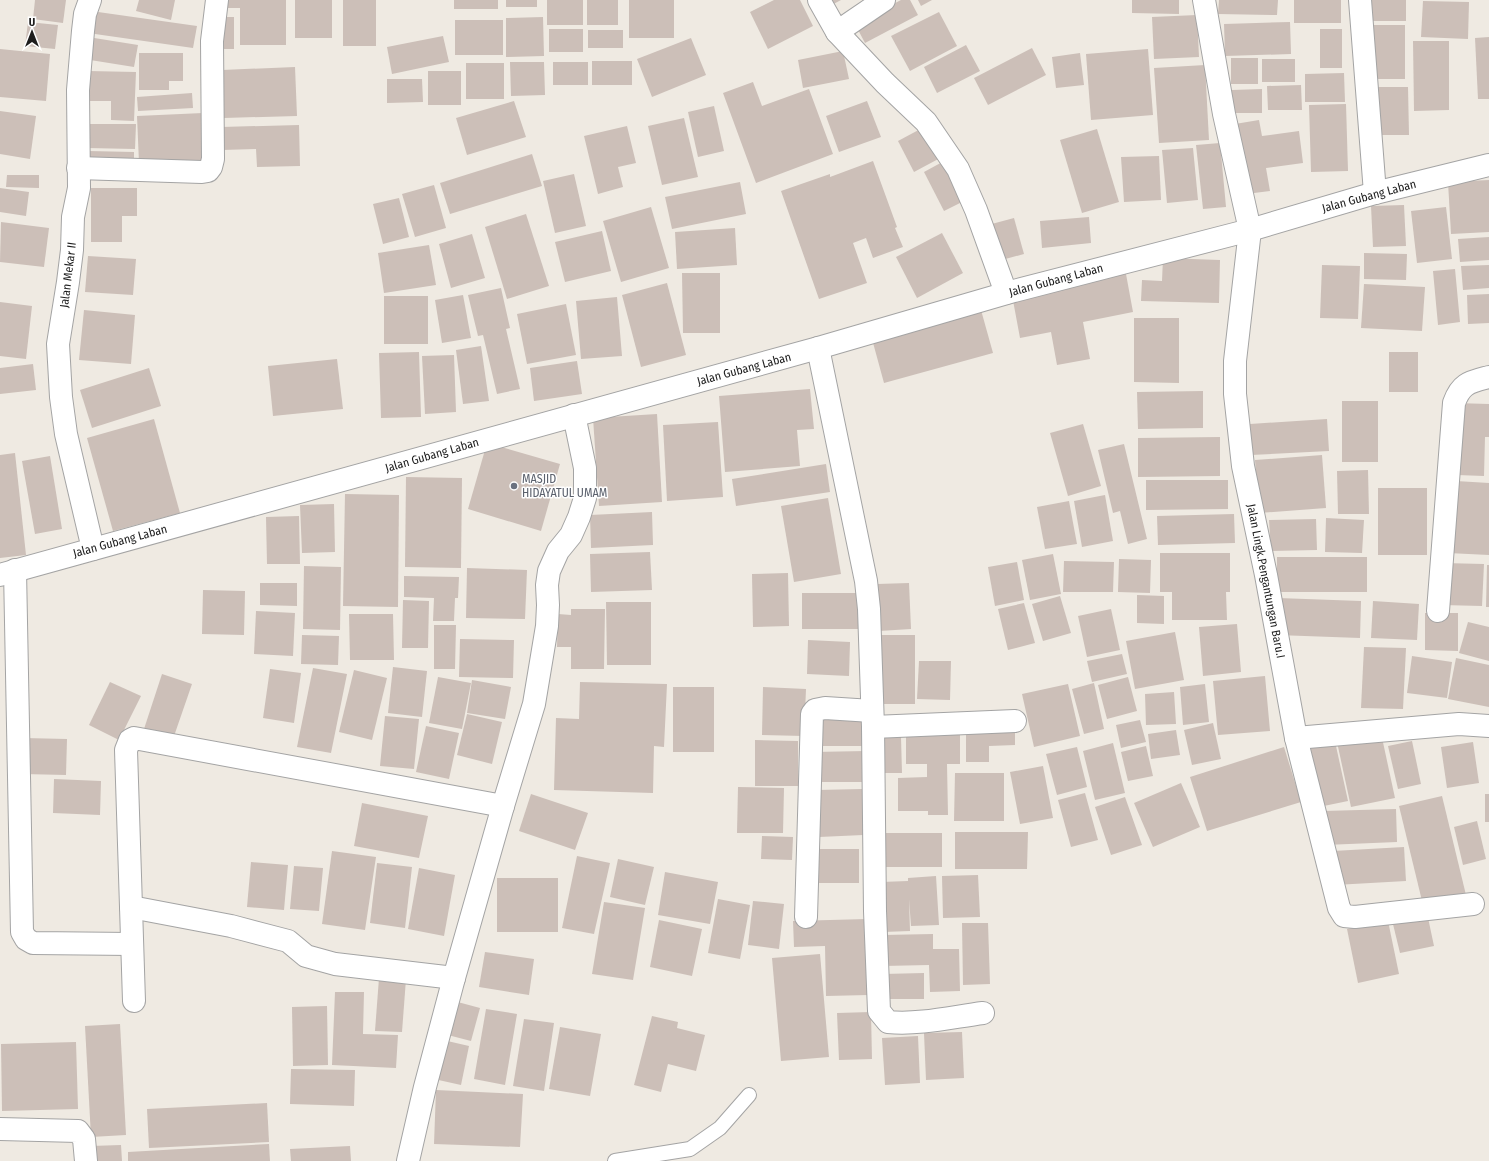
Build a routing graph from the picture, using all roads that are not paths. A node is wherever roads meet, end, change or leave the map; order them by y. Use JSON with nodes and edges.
{"nodes":[{"id":1,"x":90,"y":0,"type":"edge"},
{"id":2,"x":217,"y":0,"type":"edge"},
{"id":3,"x":819,"y":0,"type":"edge"},
{"id":4,"x":884,"y":0,"type":"edge"},
{"id":5,"x":1204,"y":0,"type":"edge"},
{"id":6,"x":1360,"y":0,"type":"edge"},
{"id":7,"x":837,"y":32,"type":"junction"},
{"id":8,"x":1489,"y":165,"type":"edge"},
{"id":9,"x":78,"y":168,"type":"junction"},
{"id":10,"x":1375,"y":193,"type":"junction"},
{"id":11,"x":1250,"y":230,"type":"junction"},
{"id":12,"x":1006,"y":293,"type":"junction"},
{"id":13,"x":818,"y":348,"type":"junction"},
{"id":14,"x":1489,"y":377,"type":"edge"},
{"id":15,"x":574,"y":415,"type":"junction"},
{"id":16,"x":92,"y":548,"type":"junction"},
{"id":17,"x":7,"y":572,"type":"edge"},
{"id":18,"x":1438,"y":611,"type":"dead end"},
{"id":19,"x":873,"y":719,"type":"junction"},
{"id":20,"x":1015,"y":721,"type":"dead end"},
{"id":21,"x":1489,"y":726,"type":"edge"},
{"id":22,"x":1296,"y":738,"type":"junction"},
{"id":23,"x":503,"y":806,"type":"junction"},
{"id":24,"x":1473,"y":904,"type":"dead end"},
{"id":25,"x":131,"y":907,"type":"junction"},
{"id":26,"x":806,"y":917,"type":"dead end"},
{"id":27,"x":132,"y":944,"type":"junction"},
{"id":28,"x":454,"y":978,"type":"junction"},
{"id":29,"x":134,"y":1000,"type":"dead end"},
{"id":30,"x":983,"y":1013,"type":"dead end"},
{"id":31,"x":749,"y":1095,"type":"dead end"},
{"id":32,"x":0,"y":1129,"type":"edge"},
{"id":33,"x":86,"y":1161,"type":"edge"},
{"id":34,"x":408,"y":1161,"type":"edge"},
{"id":35,"x":615,"y":1161,"type":"edge"}],
"edges":[{"from":1,"to":9,"type":"street","name":"Jalan Mekar II"},
{"from":2,"to":9,"type":"street"},
{"from":3,"to":7,"type":"street"},
{"from":4,"to":7,"type":"street"},
{"from":5,"to":11,"type":"street","name":"Jalan Lingk.Pengantungan Baru.I"},
{"from":6,"to":10,"type":"street"},
{"from":7,"to":12,"type":"street"},
{"from":8,"to":10,"type":"street","name":"Jalan Gubang Laban"},
{"from":9,"to":16,"type":"street","name":"Jalan Mekar II"},
{"from":10,"to":11,"type":"street","name":"Jalan Gubang Laban"},
{"from":11,"to":12,"type":"street","name":"Jalan Gubang Laban"},
{"from":11,"to":22,"type":"street","name":"Jalan Lingk.Pengantungan Baru.I"},
{"from":12,"to":13,"type":"street","name":"Jalan Gubang Laban"},
{"from":13,"to":15,"type":"street","name":"Jalan Gubang Laban"},
{"from":13,"to":19,"type":"street"},
{"from":14,"to":18,"type":"street"},
{"from":15,"to":16,"type":"street","name":"Jalan Gubang Laban"},
{"from":15,"to":23,"type":"street"},
{"from":16,"to":17,"type":"street","name":"Jalan Gubang Laban"},
{"from":17,"to":27,"type":"street"},
{"from":19,"to":20,"type":"street"},
{"from":19,"to":26,"type":"street"},
{"from":19,"to":30,"type":"street"},
{"from":21,"to":22,"type":"street"},
{"from":22,"to":24,"type":"street","name":"Jalan Lingk.Pengantungan Baru.I"},
{"from":23,"to":25,"type":"street"},
{"from":23,"to":28,"type":"street"},
{"from":25,"to":27,"type":"street"},
{"from":25,"to":28,"type":"street"},
{"from":27,"to":29,"type":"street"},
{"from":28,"to":34,"type":"street"},
{"from":31,"to":35,"type":"lane"},
{"from":32,"to":33,"type":"street"}]}
